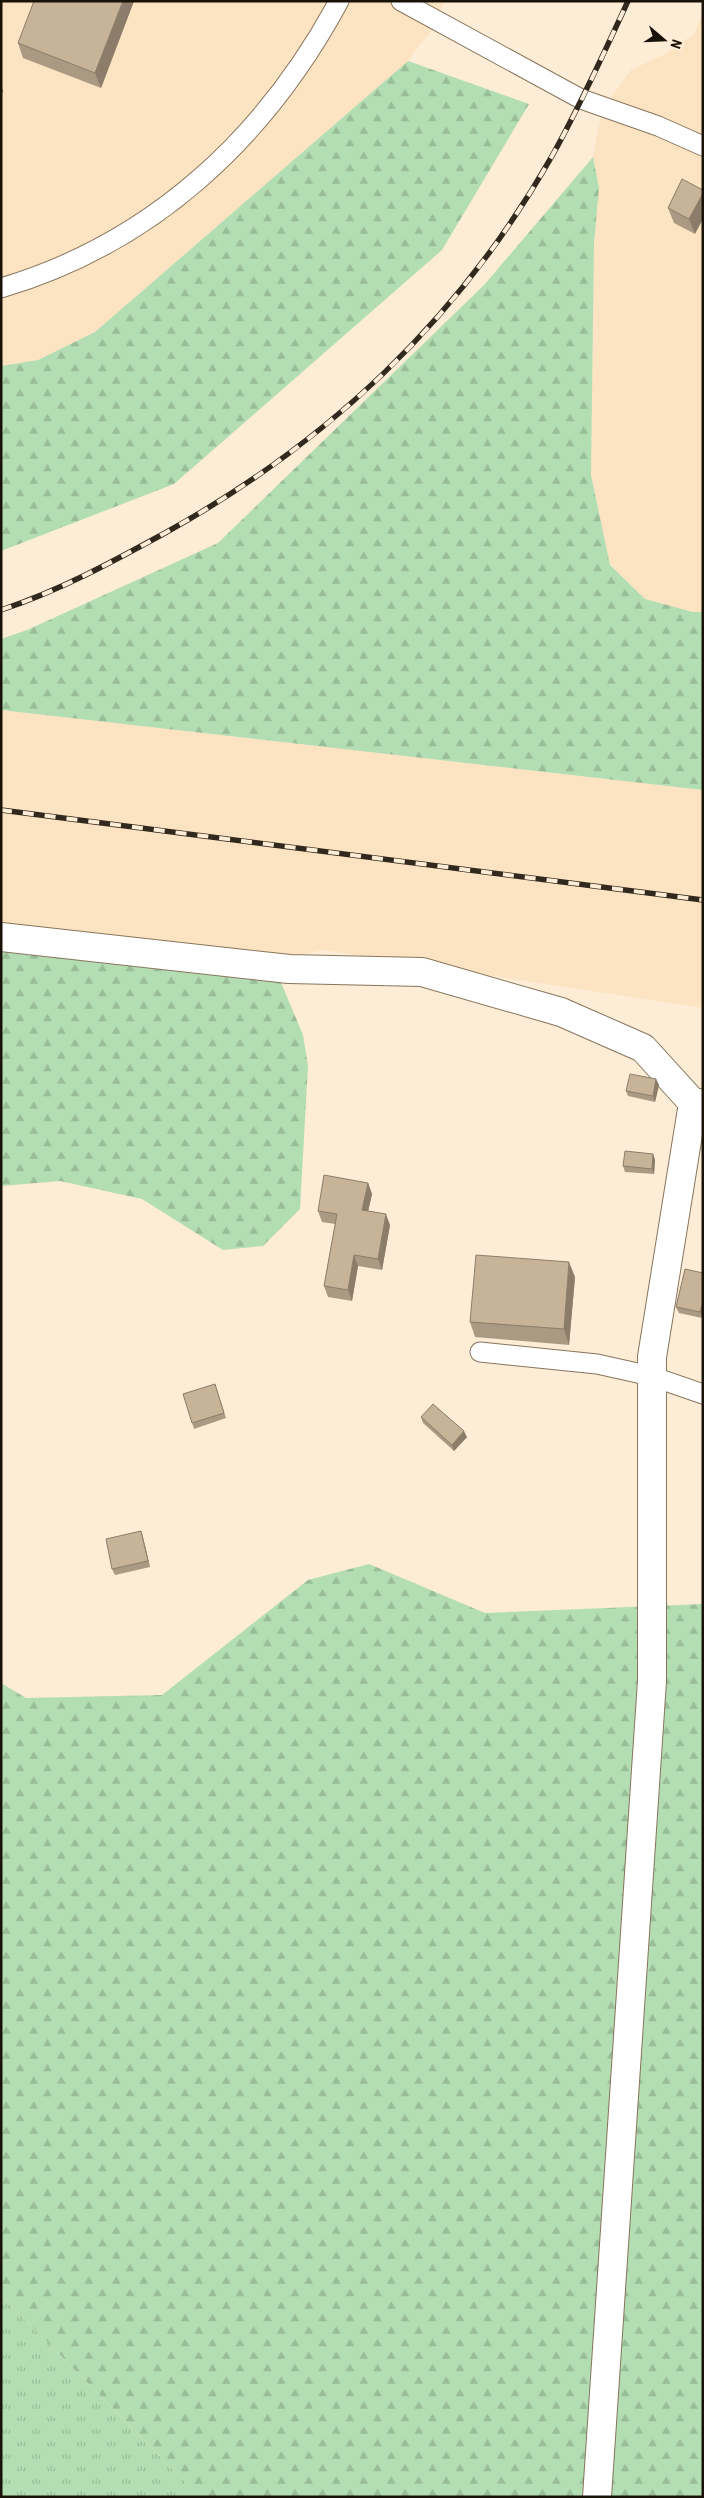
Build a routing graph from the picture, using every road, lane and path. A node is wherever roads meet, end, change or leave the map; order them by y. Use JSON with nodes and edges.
{"nodes":[{"id":1,"x":339,"y":1,"type":"edge"},
{"id":2,"x":401,"y":1,"type":"edge"},
{"id":3,"x":703,"y":146,"type":"edge"},
{"id":4,"x":1,"y":288,"type":"edge"},
{"id":5,"x":1,"y":937,"type":"edge"},
{"id":6,"x":698,"y":1103,"type":"edge"},
{"id":7,"x":480,"y":1352,"type":"dead end"},
{"id":8,"x":651,"y":1376,"type":"junction"},
{"id":9,"x":703,"y":1394,"type":"edge"},
{"id":10,"x":597,"y":2497,"type":"edge"}],
"edges":[{"from":1,"to":4,"type":"lane"},
{"from":2,"to":3,"type":"lane"},
{"from":5,"to":6,"type":"street"},
{"from":6,"to":8,"type":"street"},
{"from":7,"to":8,"type":"lane"},
{"from":8,"to":9,"type":"lane"},
{"from":8,"to":10,"type":"street"}]}
